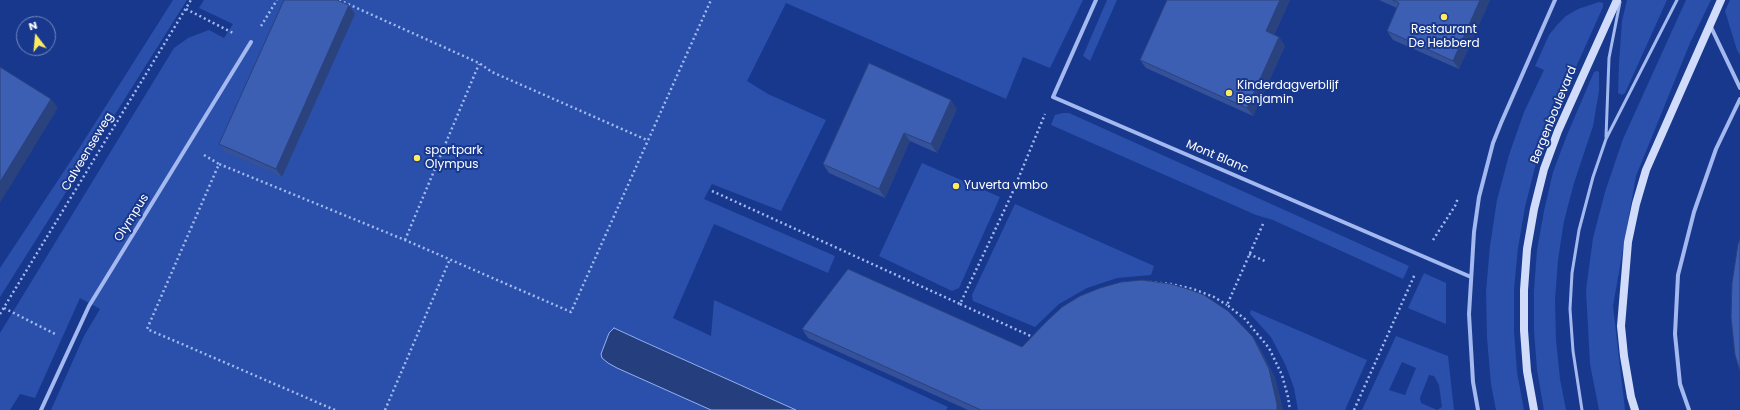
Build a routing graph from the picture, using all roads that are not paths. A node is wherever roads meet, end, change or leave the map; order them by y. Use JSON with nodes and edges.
{"nodes":[{"id":1,"x":1096,"y":0,"type":"edge"},
{"id":2,"x":1555,"y":0,"type":"edge"},
{"id":3,"x":1617,"y":0,"type":"edge"},
{"id":4,"x":1620,"y":0,"type":"edge"},
{"id":5,"x":1677,"y":0,"type":"edge"},
{"id":6,"x":1721,"y":0,"type":"edge"},
{"id":7,"x":1710,"y":23,"type":"junction"},
{"id":8,"x":251,"y":42,"type":"road end"},
{"id":9,"x":1740,"y":88,"type":"edge"},
{"id":10,"x":1740,"y":99,"type":"edge"},
{"id":11,"x":1606,"y":139,"type":"junction"},
{"id":12,"x":1471,"y":277,"type":"junction"},
{"id":13,"x":41,"y":410,"type":"edge"},
{"id":14,"x":1478,"y":410,"type":"edge"},
{"id":15,"x":1534,"y":410,"type":"edge"},
{"id":16,"x":1582,"y":410,"type":"edge"},
{"id":17,"x":1635,"y":410,"type":"edge"},
{"id":18,"x":1689,"y":410,"type":"edge"}],
"edges":[{"from":1,"to":12,"type":"street","name":"Mont Blanc"},
{"from":2,"to":12,"type":"street"},
{"from":3,"to":15,"type":"main road","name":"Bergenboulevard"},
{"from":4,"to":11,"type":"lane"},
{"from":5,"to":11,"type":"lane"},
{"from":6,"to":7,"type":"main road"},
{"from":7,"to":9,"type":"street"},
{"from":7,"to":17,"type":"main road"},
{"from":8,"to":13,"type":"street","name":"Olympus"},
{"from":10,"to":18,"type":"street"},
{"from":11,"to":16,"type":"lane"},
{"from":12,"to":14,"type":"street"}]}
